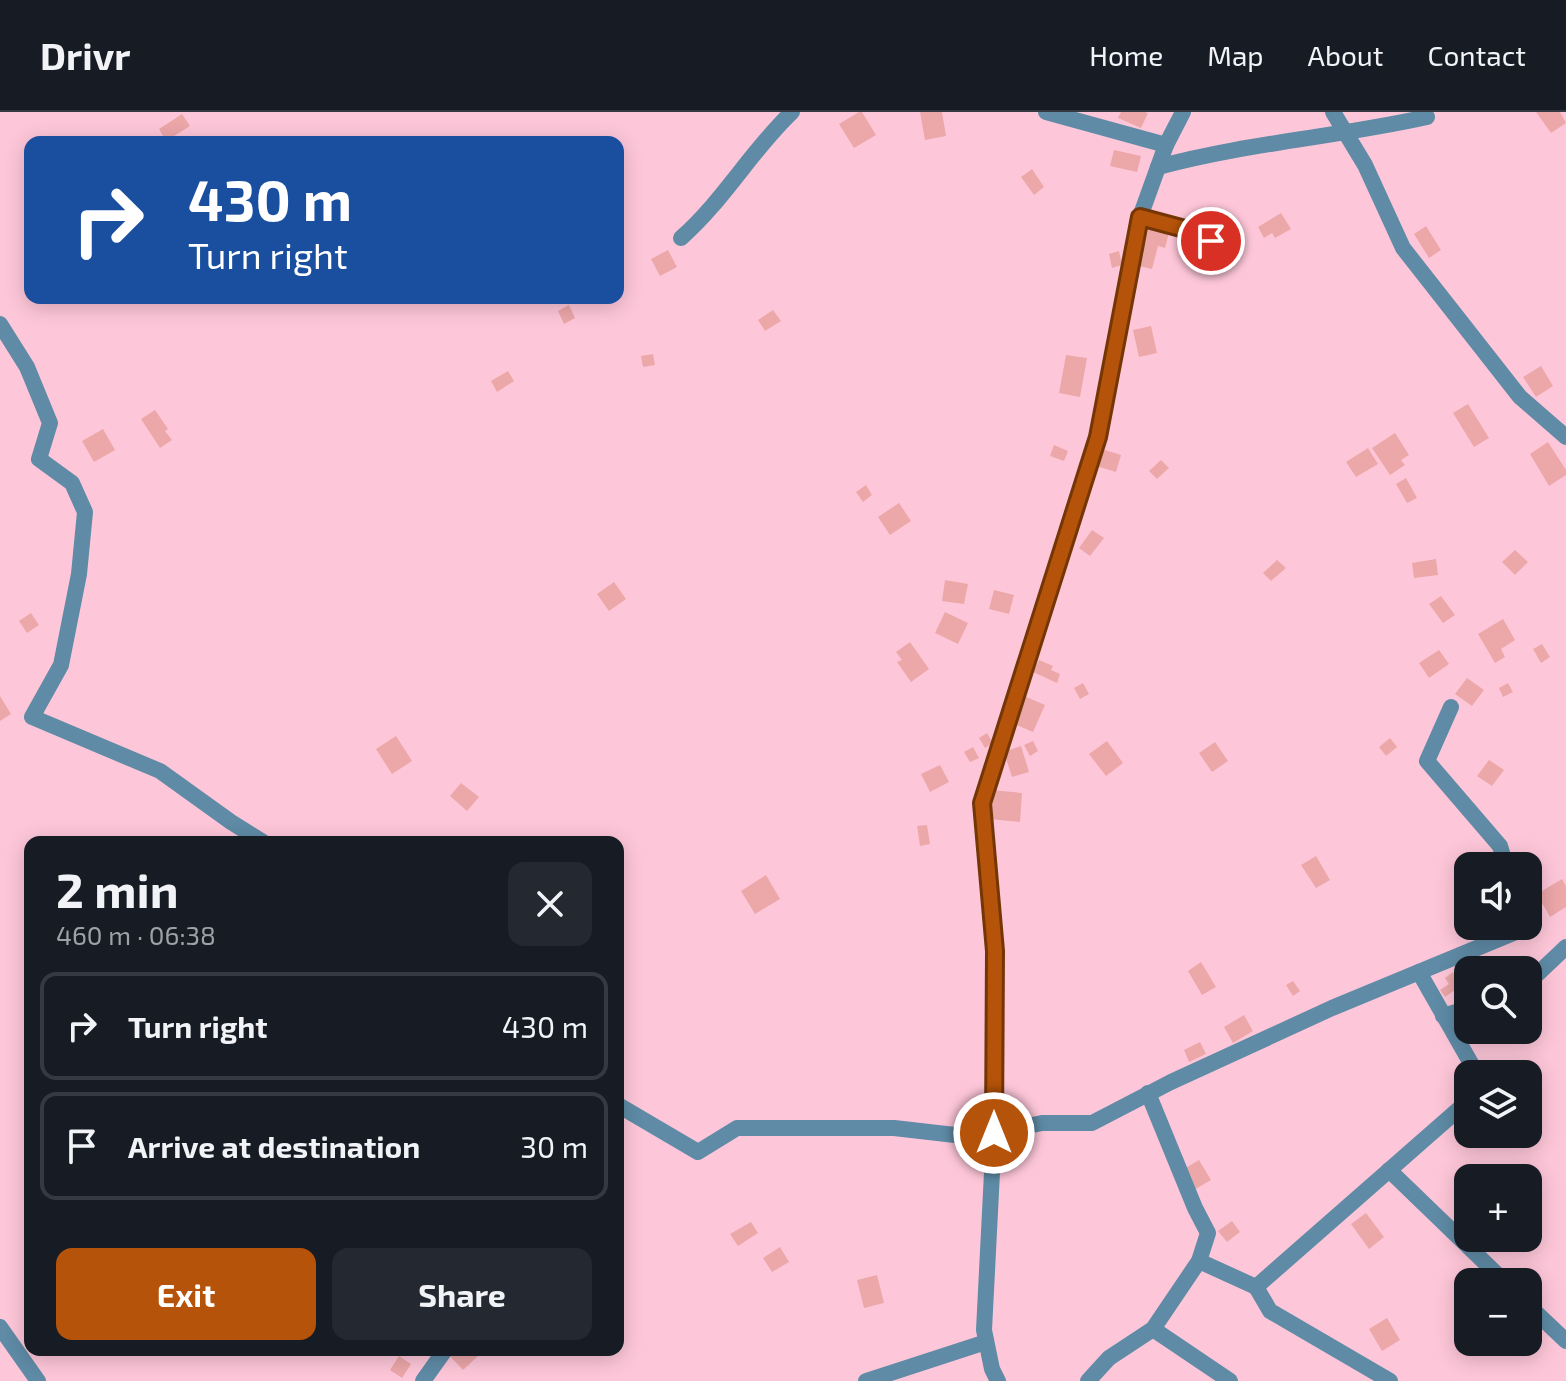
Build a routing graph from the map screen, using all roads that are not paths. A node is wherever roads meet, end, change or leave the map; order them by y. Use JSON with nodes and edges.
{"nodes":[{"id":1,"x":792,"y":112,"type":"edge"},
{"id":2,"x":1046,"y":112,"type":"edge"},
{"id":3,"x":1183,"y":112,"type":"edge"},
{"id":4,"x":1333,"y":112,"type":"edge"},
{"id":5,"x":1427,"y":117,"type":"dead end"},
{"id":6,"x":1344,"y":131,"type":"junction"},
{"id":7,"x":1166,"y":145,"type":"junction"},
{"id":8,"x":1158,"y":167,"type":"junction"},
{"id":9,"x":1140,"y":217,"type":"junction"},
{"id":10,"x":681,"y":238,"type":"dead end"},
{"id":11,"x":1226,"y":250,"type":"dead end"},
{"id":12,"x":0,"y":324,"type":"edge"},
{"id":13,"x":1566,"y":437,"type":"edge"},
{"id":14,"x":1451,"y":707,"type":"dead end"},
{"id":15,"x":253,"y":836,"type":"edge"},
{"id":16,"x":1502,"y":852,"type":"edge"},
{"id":17,"x":1496,"y":940,"type":"edge"},
{"id":18,"x":1566,"y":947,"type":"edge"},
{"id":19,"x":1542,"y":970,"type":"edge"},
{"id":20,"x":1419,"y":972,"type":"junction"},
{"id":21,"x":1454,"y":1012,"type":"edge"},
{"id":22,"x":1443,"y":1016,"type":"junction"},
{"id":23,"x":1469,"y":1060,"type":"edge"},
{"id":24,"x":1148,"y":1093,"type":"junction"},
{"id":25,"x":624,"y":1111,"type":"edge"},
{"id":26,"x":1454,"y":1113,"type":"edge"},
{"id":27,"x":994,"y":1133,"type":"junction"},
{"id":28,"x":1389,"y":1170,"type":"junction"},
{"id":29,"x":1199,"y":1261,"type":"junction"},
{"id":30,"x":1490,"y":1268,"type":"edge"},
{"id":31,"x":1256,"y":1287,"type":"junction"},
{"id":32,"x":1542,"y":1318,"type":"edge"},
{"id":33,"x":0,"y":1327,"type":"edge"},
{"id":34,"x":1153,"y":1329,"type":"junction"},
{"id":35,"x":1566,"y":1341,"type":"edge"},
{"id":36,"x":986,"y":1342,"type":"junction"},
{"id":37,"x":441,"y":1356,"type":"edge"},
{"id":38,"x":38,"y":1381,"type":"edge"},
{"id":39,"x":423,"y":1381,"type":"edge"},
{"id":40,"x":866,"y":1381,"type":"edge"},
{"id":41,"x":998,"y":1381,"type":"edge"},
{"id":42,"x":1088,"y":1381,"type":"edge"},
{"id":43,"x":1230,"y":1381,"type":"edge"},
{"id":44,"x":1390,"y":1381,"type":"edge"}],
"edges":[{"from":1,"to":10,"type":"street"},
{"from":2,"to":7,"type":"street"},
{"from":3,"to":7,"type":"street"},
{"from":4,"to":6,"type":"street"},
{"from":5,"to":6,"type":"street"},
{"from":6,"to":8,"type":"street"},
{"from":6,"to":13,"type":"street"},
{"from":7,"to":8,"type":"street"},
{"from":8,"to":9,"type":"street"},
{"from":9,"to":11,"type":"street"},
{"from":9,"to":27,"type":"street"},
{"from":12,"to":15,"type":"street"},
{"from":14,"to":16,"type":"street"},
{"from":17,"to":20,"type":"street"},
{"from":18,"to":19,"type":"street"},
{"from":20,"to":22,"type":"street"},
{"from":20,"to":24,"type":"street"},
{"from":21,"to":22,"type":"street"},
{"from":22,"to":23,"type":"street"},
{"from":24,"to":27,"type":"street"},
{"from":24,"to":29,"type":"street"},
{"from":25,"to":27,"type":"street"},
{"from":26,"to":28,"type":"street"},
{"from":27,"to":36,"type":"street"},
{"from":28,"to":30,"type":"street"},
{"from":28,"to":31,"type":"street"},
{"from":29,"to":31,"type":"street"},
{"from":29,"to":34,"type":"street"},
{"from":31,"to":44,"type":"street"},
{"from":32,"to":35,"type":"street"},
{"from":33,"to":38,"type":"street"},
{"from":34,"to":42,"type":"street"},
{"from":34,"to":43,"type":"street"},
{"from":36,"to":40,"type":"street"},
{"from":36,"to":41,"type":"street"},
{"from":37,"to":39,"type":"street"}]}
